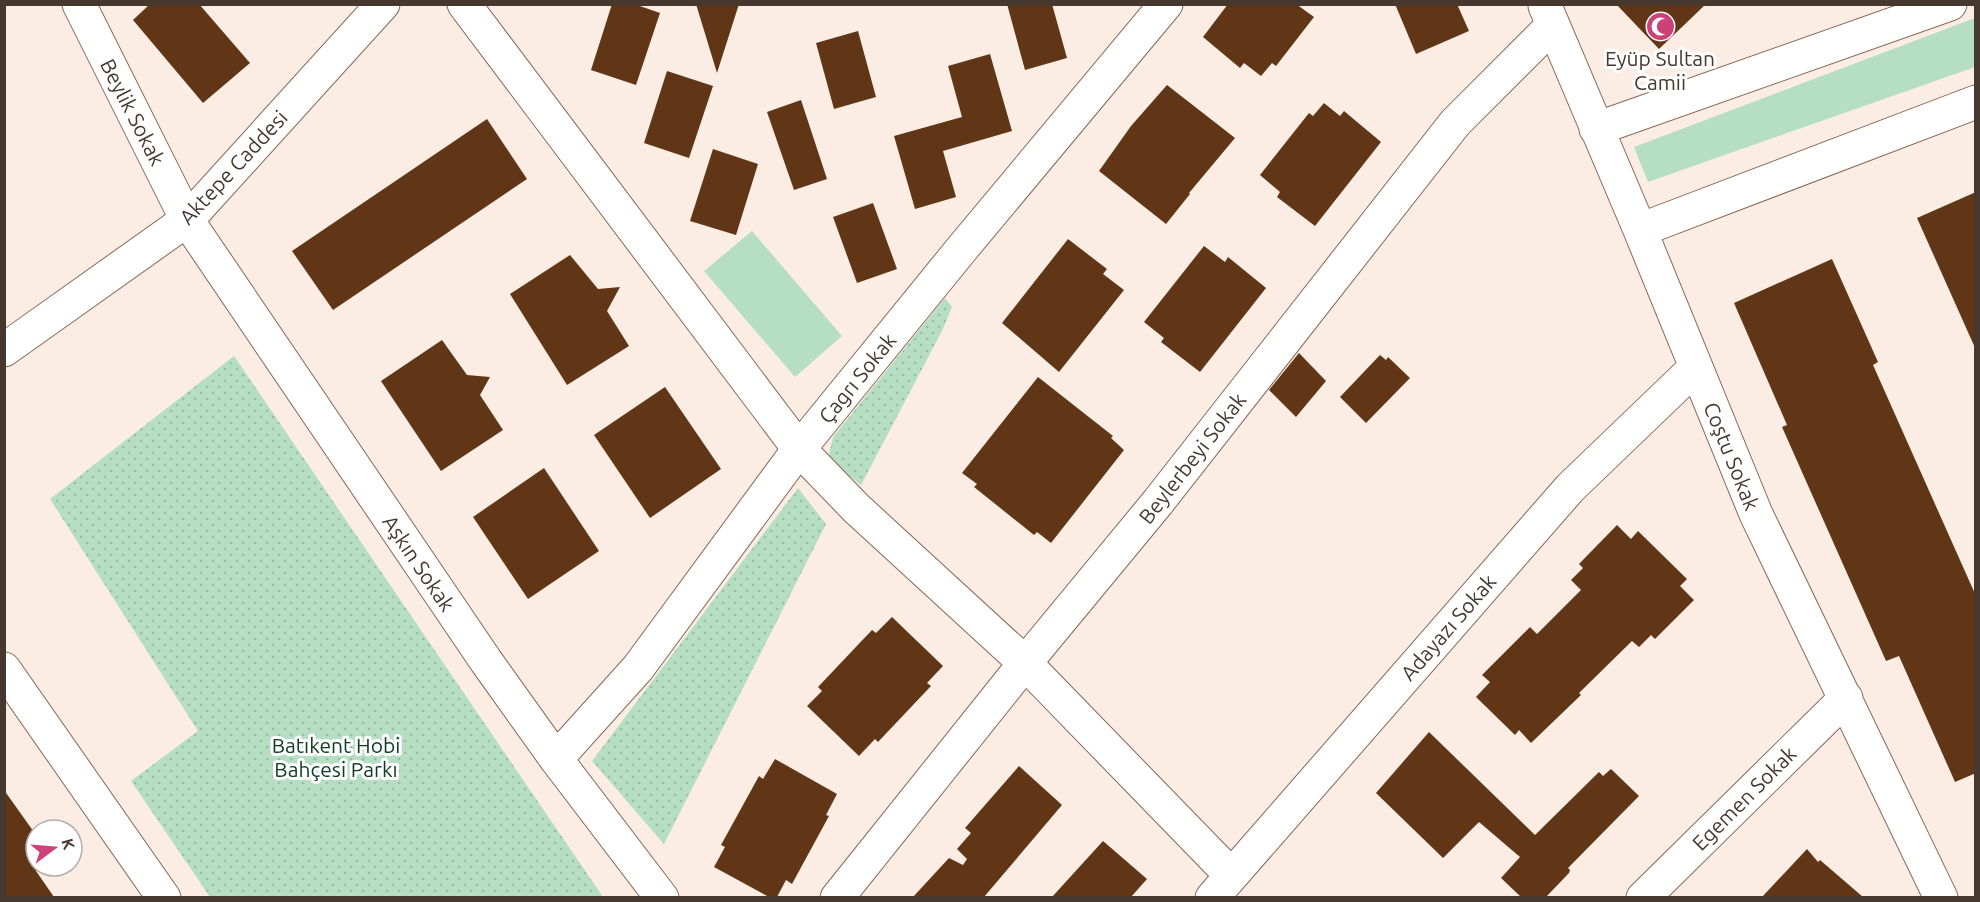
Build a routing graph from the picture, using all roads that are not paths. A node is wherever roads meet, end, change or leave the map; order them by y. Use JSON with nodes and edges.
{"nodes":[{"id":1,"x":79,"y":4,"type":"edge"},
{"id":2,"x":383,"y":4,"type":"edge"},
{"id":3,"x":464,"y":4,"type":"edge"},
{"id":4,"x":1166,"y":4,"type":"edge"},
{"id":5,"x":1950,"y":4,"type":"edge"},
{"id":6,"x":1549,"y":15,"type":"edge"},
{"id":7,"x":1976,"y":102,"type":"edge"},
{"id":8,"x":1596,"y":129,"type":"junction"},
{"id":9,"x":187,"y":220,"type":"junction"},
{"id":10,"x":1640,"y":230,"type":"junction"},
{"id":11,"x":4,"y":350,"type":"edge"},
{"id":12,"x":1696,"y":367,"type":"junction"},
{"id":13,"x":799,"y":449,"type":"junction"},
{"id":14,"x":1025,"y":663,"type":"junction"},
{"id":15,"x":4,"y":669,"type":"edge"},
{"id":16,"x":1846,"y":698,"type":"junction"},
{"id":17,"x":556,"y":759,"type":"junction"},
{"id":18,"x":1222,"y":886,"type":"edge"},
{"id":19,"x":164,"y":897,"type":"edge"},
{"id":20,"x":662,"y":897,"type":"edge"},
{"id":21,"x":837,"y":897,"type":"edge"},
{"id":22,"x":1643,"y":897,"type":"edge"},
{"id":23,"x":1941,"y":897,"type":"edge"}],
"edges":[{"from":1,"to":9,"type":"street","name":"Beylik Sokak"},
{"from":2,"to":9,"type":"street","name":"Aktepe Caddesi"},
{"from":3,"to":13,"type":"street"},
{"from":4,"to":13,"type":"street","name":"Çagrı Sokak"},
{"from":5,"to":8,"type":"street"},
{"from":6,"to":8,"type":"street","name":"Coştu Sokak"},
{"from":6,"to":14,"type":"street","name":"Beylerbeyi Sokak"},
{"from":7,"to":10,"type":"street"},
{"from":8,"to":10,"type":"street","name":"Coştu Sokak"},
{"from":9,"to":11,"type":"street","name":"Aktepe Caddesi"},
{"from":9,"to":17,"type":"street","name":"Aşkın Sokak"},
{"from":10,"to":12,"type":"street","name":"Coştu Sokak"},
{"from":12,"to":16,"type":"street","name":"Coştu Sokak"},
{"from":12,"to":18,"type":"street","name":"Adayazı Sokak"},
{"from":13,"to":14,"type":"street"},
{"from":13,"to":17,"type":"street","name":"Çagrı Sokak"},
{"from":14,"to":18,"type":"street"},
{"from":14,"to":21,"type":"street","name":"Beylerbeyi Sokak"},
{"from":15,"to":19,"type":"street"},
{"from":16,"to":22,"type":"street","name":"Egemen Sokak"},
{"from":16,"to":23,"type":"street","name":"Coştu Sokak"},
{"from":17,"to":20,"type":"street","name":"Aşkın Sokak"}]}
